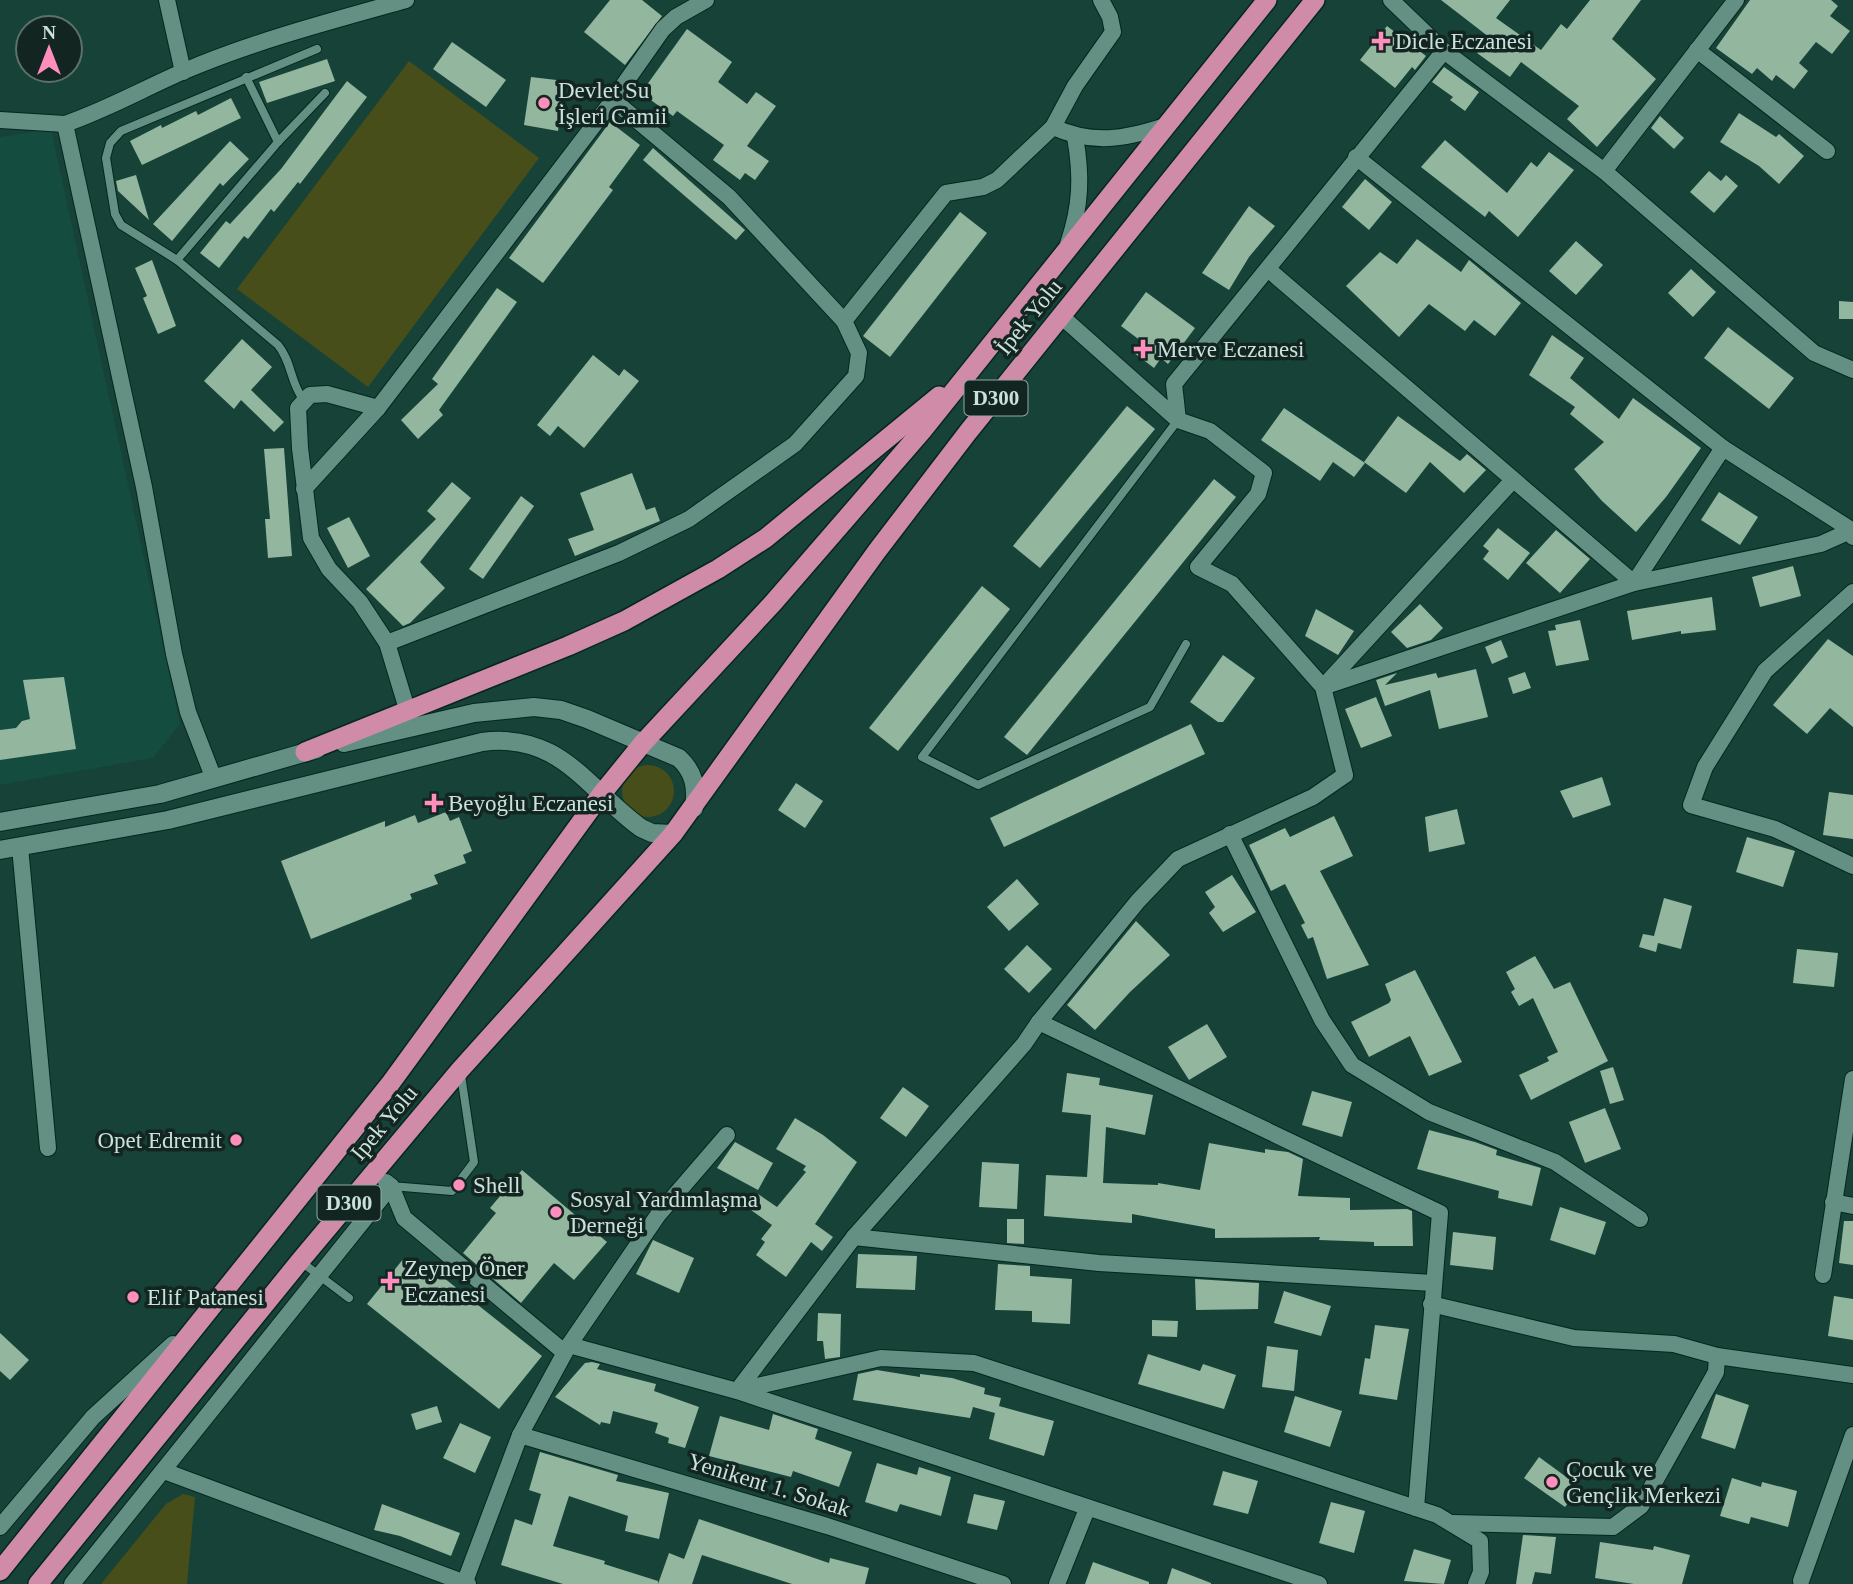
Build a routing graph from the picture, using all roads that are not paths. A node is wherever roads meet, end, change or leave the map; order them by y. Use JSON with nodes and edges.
{"nodes":[{"id":1,"x":167,"y":0,"type":"edge"},
{"id":2,"x":406,"y":0,"type":"edge"},
{"id":3,"x":706,"y":0,"type":"edge"},
{"id":4,"x":1101,"y":0,"type":"edge"},
{"id":5,"x":1267,"y":0,"type":"edge"},
{"id":6,"x":1315,"y":0,"type":"edge"},
{"id":7,"x":1391,"y":0,"type":"edge"},
{"id":8,"x":1735,"y":0,"type":"edge"},
{"id":9,"x":317,"y":49,"type":"dead end"},
{"id":10,"x":1697,"y":50,"type":"junction"},
{"id":11,"x":1444,"y":51,"type":"junction"},
{"id":12,"x":183,"y":72,"type":"junction"},
{"id":13,"x":246,"y":77,"type":"junction"},
{"id":14,"x":325,"y":93,"type":"dead end"},
{"id":15,"x":613,"y":100,"type":"junction"},
{"id":16,"x":0,"y":120,"type":"edge"},
{"id":17,"x":65,"y":124,"type":"junction"},
{"id":18,"x":1165,"y":126,"type":"junction"},
{"id":19,"x":1053,"y":127,"type":"junction"},
{"id":20,"x":1075,"y":137,"type":"junction"},
{"id":21,"x":278,"y":142,"type":"junction"},
{"id":22,"x":1826,"y":151,"type":"dead end"},
{"id":23,"x":1356,"y":157,"type":"junction"},
{"id":24,"x":1604,"y":171,"type":"junction"},
{"id":25,"x":1066,"y":249,"type":"junction"},
{"id":26,"x":177,"y":260,"type":"junction"},
{"id":27,"x":1269,"y":270,"type":"junction"},
{"id":28,"x":1061,"y":316,"type":"junction"},
{"id":29,"x":844,"y":321,"type":"junction"},
{"id":30,"x":974,"y":365,"type":"junction"},
{"id":31,"x":1853,"y":370,"type":"edge"},
{"id":32,"x":303,"y":399,"type":"junction"},
{"id":33,"x":378,"y":408,"type":"junction"},
{"id":34,"x":1178,"y":420,"type":"junction"},
{"id":35,"x":1723,"y":448,"type":"junction"},
{"id":36,"x":1513,"y":480,"type":"junction"},
{"id":37,"x":304,"y":489,"type":"junction"},
{"id":38,"x":1852,"y":533,"type":"edge"},
{"id":39,"x":1634,"y":583,"type":"junction"},
{"id":40,"x":1853,"y":592,"type":"edge"},
{"id":41,"x":387,"y":643,"type":"junction"},
{"id":42,"x":1186,"y":644,"type":"dead end"},
{"id":43,"x":1323,"y":687,"type":"junction"},
{"id":44,"x":407,"y":709,"type":"junction"},
{"id":45,"x":643,"y":743,"type":"junction"},
{"id":46,"x":305,"y":752,"type":"junction"},
{"id":47,"x":214,"y":779,"type":"junction"},
{"id":48,"x":600,"y":796,"type":"junction"},
{"id":49,"x":694,"y":808,"type":"junction"},
{"id":50,"x":0,"y":822,"type":"edge"},
{"id":51,"x":673,"y":834,"type":"junction"},
{"id":52,"x":1230,"y":834,"type":"junction"},
{"id":53,"x":20,"y":846,"type":"junction"},
{"id":54,"x":0,"y":850,"type":"edge"},
{"id":55,"x":1853,"y":866,"type":"edge"},
{"id":56,"x":1039,"y":1022,"type":"junction"},
{"id":57,"x":460,"y":1070,"type":"junction"},
{"id":58,"x":1853,"y":1079,"type":"edge"},
{"id":59,"x":727,"y":1135,"type":"dead end"},
{"id":60,"x":48,"y":1148,"type":"dead end"},
{"id":61,"x":375,"y":1173,"type":"junction"},
{"id":62,"x":391,"y":1186,"type":"junction"},
{"id":63,"x":1833,"y":1202,"type":"junction"},
{"id":64,"x":1853,"y":1206,"type":"edge"},
{"id":65,"x":1640,"y":1219,"type":"dead end"},
{"id":66,"x":854,"y":1237,"type":"junction"},
{"id":67,"x":300,"y":1261,"type":"junction"},
{"id":68,"x":319,"y":1274,"type":"junction"},
{"id":69,"x":1823,"y":1275,"type":"dead end"},
{"id":70,"x":1433,"y":1283,"type":"junction"},
{"id":71,"x":349,"y":1298,"type":"dead end"},
{"id":72,"x":1431,"y":1304,"type":"junction"},
{"id":73,"x":204,"y":1317,"type":"junction"},
{"id":74,"x":567,"y":1348,"type":"junction"},
{"id":75,"x":1717,"y":1356,"type":"junction"},
{"id":76,"x":1853,"y":1375,"type":"edge"},
{"id":77,"x":737,"y":1391,"type":"junction"},
{"id":78,"x":520,"y":1435,"type":"junction"},
{"id":79,"x":1853,"y":1435,"type":"edge"},
{"id":80,"x":164,"y":1471,"type":"junction"},
{"id":81,"x":1416,"y":1508,"type":"junction"},
{"id":82,"x":1087,"y":1509,"type":"junction"},
{"id":83,"x":1450,"y":1523,"type":"junction"},
{"id":84,"x":0,"y":1527,"type":"edge"},
{"id":85,"x":0,"y":1571,"type":"edge"},
{"id":86,"x":1801,"y":1580,"type":"dead end"},
{"id":87,"x":38,"y":1584,"type":"edge"},
{"id":88,"x":72,"y":1584,"type":"edge"},
{"id":89,"x":466,"y":1584,"type":"edge"},
{"id":90,"x":1003,"y":1584,"type":"edge"},
{"id":91,"x":1057,"y":1584,"type":"edge"},
{"id":92,"x":1319,"y":1584,"type":"edge"},
{"id":93,"x":1476,"y":1584,"type":"edge"}],
"edges":[{"from":1,"to":12,"type":"street"},
{"from":2,"to":12,"type":"street"},
{"from":3,"to":15,"type":"street"},
{"from":4,"to":19,"type":"street"},
{"from":5,"to":18,"type":"highway","name":"İpek Yolu","number":"D300"},
{"from":6,"to":28,"type":"highway","name":"İpek Yolu","number":"D300"},
{"from":7,"to":11,"type":"street"},
{"from":8,"to":10,"type":"street"},
{"from":9,"to":13,"type":"lane"},
{"from":10,"to":22,"type":"street"},
{"from":10,"to":24,"type":"street"},
{"from":11,"to":23,"type":"street"},
{"from":11,"to":24,"type":"street"},
{"from":12,"to":17,"type":"street"},
{"from":13,"to":21,"type":"lane"},
{"from":13,"to":26,"type":"lane"},
{"from":14,"to":21,"type":"lane"},
{"from":15,"to":29,"type":"street"},
{"from":15,"to":33,"type":"street"},
{"from":16,"to":17,"type":"street"},
{"from":17,"to":47,"type":"street"},
{"from":18,"to":20,"type":"street"},
{"from":18,"to":25,"type":"highway","name":"İpek Yolu","number":"D300"},
{"from":19,"to":20,"type":"street"},
{"from":19,"to":29,"type":"street"},
{"from":20,"to":25,"type":"street"},
{"from":21,"to":26,"type":"lane"},
{"from":23,"to":27,"type":"street"},
{"from":23,"to":35,"type":"street"},
{"from":24,"to":31,"type":"street"},
{"from":25,"to":30,"type":"highway","name":"İpek Yolu","number":"D300"},
{"from":26,"to":32,"type":"lane"},
{"from":27,"to":34,"type":"street"},
{"from":27,"to":36,"type":"street"},
{"from":28,"to":34,"type":"street"},
{"from":28,"to":49,"type":"highway","name":"İpek Yolu","number":"D300"},
{"from":29,"to":41,"type":"street"},
{"from":30,"to":44,"type":"highway"},
{"from":30,"to":45,"type":"highway","name":"İpek Yolu","number":"D300"},
{"from":32,"to":33,"type":"street"},
{"from":32,"to":37,"type":"street"},
{"from":33,"to":37,"type":"street"},
{"from":34,"to":42,"type":"lane"},
{"from":34,"to":43,"type":"street"},
{"from":35,"to":38,"type":"street"},
{"from":35,"to":39,"type":"street"},
{"from":36,"to":39,"type":"street"},
{"from":36,"to":43,"type":"street"},
{"from":37,"to":41,"type":"street"},
{"from":38,"to":39,"type":"street"},
{"from":39,"to":43,"type":"street"},
{"from":40,"to":55,"type":"street"},
{"from":41,"to":44,"type":"street"},
{"from":43,"to":52,"type":"street"},
{"from":44,"to":46,"type":"highway"},
{"from":45,"to":46,"type":"main road"},
{"from":45,"to":48,"type":"highway"},
{"from":45,"to":49,"type":"main road"},
{"from":46,"to":47,"type":"main road"},
{"from":47,"to":50,"type":"main road"},
{"from":48,"to":51,"type":"main road"},
{"from":48,"to":53,"type":"main road"},
{"from":48,"to":73,"type":"highway","name":"Ipek Yolu","number":"D300"},
{"from":49,"to":51,"type":"highway"},
{"from":51,"to":57,"type":"highway","name":"Ipek Yolu","number":"D300"},
{"from":52,"to":56,"type":"street"},
{"from":52,"to":65,"type":"street"},
{"from":53,"to":54,"type":"main road"},
{"from":53,"to":60,"type":"street"},
{"from":56,"to":66,"type":"street"},
{"from":56,"to":70,"type":"street"},
{"from":57,"to":61,"type":"highway","name":"Ipek Yolu","number":"D300"},
{"from":57,"to":62,"type":"lane"},
{"from":58,"to":63,"type":"street"},
{"from":59,"to":74,"type":"street"},
{"from":61,"to":62,"type":"street"},
{"from":61,"to":67,"type":"highway","name":"Ipek Yolu","number":"D300"},
{"from":62,"to":68,"type":"street"},
{"from":62,"to":74,"type":"street"},
{"from":63,"to":64,"type":"street"},
{"from":63,"to":69,"type":"street"},
{"from":66,"to":70,"type":"street"},
{"from":66,"to":77,"type":"street"},
{"from":67,"to":68,"type":"lane"},
{"from":67,"to":87,"type":"highway","name":"Ipek Yolu","number":"D300"},
{"from":68,"to":71,"type":"lane"},
{"from":68,"to":80,"type":"street"},
{"from":70,"to":72,"type":"street"},
{"from":72,"to":75,"type":"street"},
{"from":72,"to":81,"type":"street"},
{"from":73,"to":84,"type":"street"},
{"from":73,"to":85,"type":"highway","name":"Ipek Yolu","number":"D300"},
{"from":74,"to":77,"type":"street"},
{"from":74,"to":78,"type":"street"},
{"from":75,"to":76,"type":"street"},
{"from":75,"to":83,"type":"street"},
{"from":77,"to":81,"type":"street"},
{"from":77,"to":82,"type":"street"},
{"from":78,"to":89,"type":"street"},
{"from":78,"to":90,"type":"street","name":"Yenikent 1. Sokak"},
{"from":79,"to":86,"type":"street"},
{"from":80,"to":88,"type":"street"},
{"from":80,"to":89,"type":"street"},
{"from":81,"to":83,"type":"street"},
{"from":82,"to":91,"type":"street"},
{"from":82,"to":92,"type":"street"},
{"from":83,"to":93,"type":"street"}]}
